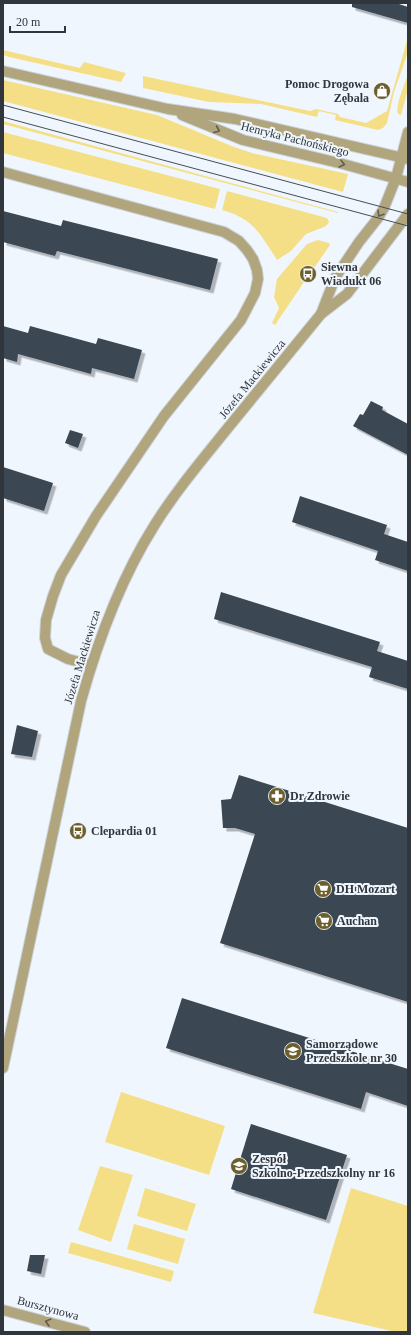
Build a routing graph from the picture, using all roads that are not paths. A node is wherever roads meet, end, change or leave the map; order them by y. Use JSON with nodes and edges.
{"nodes":[{"id":1,"x":3,"y":71,"type":"edge"},
{"id":2,"x":168,"y":109,"type":"junction"},
{"id":3,"x":408,"y":132,"type":"edge"},
{"id":4,"x":405,"y":158,"type":"edge"},
{"id":5,"x":3,"y":172,"type":"edge"},
{"id":6,"x":396,"y":178,"type":"junction"},
{"id":7,"x":408,"y":182,"type":"edge"},
{"id":8,"x":408,"y":214,"type":"edge"},
{"id":9,"x":321,"y":314,"type":"junction"},
{"id":10,"x":91,"y":665,"type":"junction"},
{"id":11,"x":3,"y":1068,"type":"edge"},
{"id":12,"x":3,"y":1310,"type":"edge"},
{"id":13,"x":86,"y":1332,"type":"edge"}],
"edges":[{"from":1,"to":2,"type":"street","name":"Henryka Pachońskiego"},
{"from":2,"to":4,"type":"street","name":"Henryka Pachońskiego"},
{"from":2,"to":6,"type":"street","name":"Henryka Pachońskiego","one_way":true},
{"from":3,"to":4,"type":"street","name":"Józefa Mackiewicza"},
{"from":4,"to":6,"type":"street","name":"Józefa Mackiewicza"},
{"from":5,"to":10,"type":"street"},
{"from":6,"to":7,"type":"street","name":"Henryka Pachońskiego"},
{"from":6,"to":9,"type":"street","name":"Józefa Mackiewicza","one_way":true},
{"from":8,"to":9,"type":"street","name":"Józefa Mackiewicza"},
{"from":9,"to":10,"type":"street","name":"Józefa Mackiewicza"},
{"from":10,"to":11,"type":"street","name":"Józefa Mackiewicza"},
{"from":13,"to":12,"type":"street","name":"Bursztynowa","one_way":true}]}
